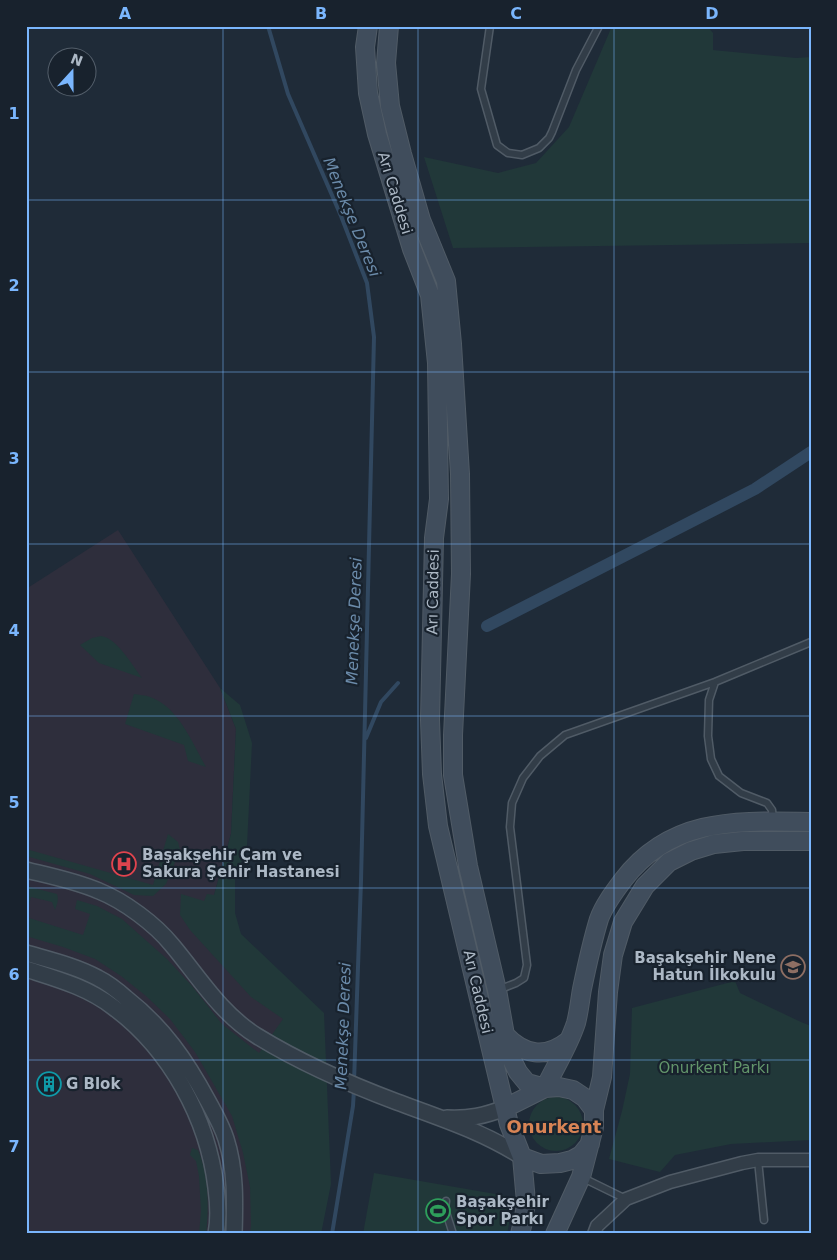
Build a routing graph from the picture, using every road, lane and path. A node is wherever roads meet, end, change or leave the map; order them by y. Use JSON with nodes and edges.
{"nodes":[{"id":1,"x":368,"y":26,"type":"edge"},
{"id":2,"x":389,"y":26,"type":"edge"},
{"id":3,"x":490,"y":26,"type":"edge"},
{"id":4,"x":599,"y":26,"type":"edge"},
{"id":5,"x":811,"y":642,"type":"edge"},
{"id":6,"x":715,"y":682,"type":"junction"},
{"id":7,"x":773,"y":822,"type":"junction"},
{"id":8,"x":811,"y":822,"type":"edge"},
{"id":9,"x":811,"y":841,"type":"edge"},
{"id":10,"x":26,"y":870,"type":"edge"},
{"id":11,"x":26,"y":953,"type":"edge"},
{"id":12,"x":26,"y":969,"type":"edge"},
{"id":13,"x":497,"y":990,"type":"junction"},
{"id":14,"x":505,"y":1035,"type":"junction"},
{"id":15,"x":568,"y":1041,"type":"junction"},
{"id":16,"x":545,"y":1088,"type":"junction"},
{"id":17,"x":505,"y":1108,"type":"junction"},
{"id":18,"x":594,"y":1110,"type":"junction"},
{"id":19,"x":440,"y":1117,"type":"junction"},
{"id":20,"x":590,"y":1144,"type":"junction"},
{"id":21,"x":522,"y":1157,"type":"junction"},
{"id":22,"x":758,"y":1160,"type":"junction"},
{"id":23,"x":811,"y":1160,"type":"edge"},
{"id":24,"x":582,"y":1177,"type":"junction"},
{"id":25,"x":626,"y":1199,"type":"junction"},
{"id":26,"x":446,"y":1201,"type":"dead end"},
{"id":27,"x":764,"y":1220,"type":"dead end"},
{"id":28,"x":216,"y":1234,"type":"edge"},
{"id":29,"x":234,"y":1234,"type":"edge"},
{"id":30,"x":453,"y":1234,"type":"edge"},
{"id":31,"x":520,"y":1234,"type":"edge"},
{"id":32,"x":555,"y":1234,"type":"edge"},
{"id":33,"x":594,"y":1234,"type":"edge"}],
"edges":[{"from":1,"to":17,"type":"main road","name":"Arı Caddesi"},
{"from":2,"to":13,"type":"main road","name":"Arı Caddesi"},
{"from":3,"to":4,"type":"lane"},
{"from":5,"to":6,"type":"lane"},
{"from":6,"to":7,"type":"lane"},
{"from":6,"to":13,"type":"lane"},
{"from":7,"to":8,"type":"main road"},
{"from":7,"to":15,"type":"main road"},
{"from":9,"to":18,"type":"main road"},
{"from":10,"to":19,"type":"street"},
{"from":11,"to":29,"type":"street"},
{"from":12,"to":28,"type":"street"},
{"from":13,"to":14,"type":"main road","name":"Arı Caddesi"},
{"from":14,"to":15,"type":"main road"},
{"from":14,"to":16,"type":"main road","name":"Arı Caddesi"},
{"from":15,"to":16,"type":"main road"},
{"from":16,"to":17,"type":"main road"},
{"from":16,"to":18,"type":"main road"},
{"from":17,"to":19,"type":"street"},
{"from":17,"to":21,"type":"main road","name":"Arı Caddesi"},
{"from":18,"to":20,"type":"main road"},
{"from":19,"to":21,"type":"street"},
{"from":20,"to":21,"type":"main road"},
{"from":20,"to":24,"type":"main road"},
{"from":21,"to":31,"type":"main road","name":"Arı Caddesi"},
{"from":22,"to":23,"type":"street"},
{"from":22,"to":25,"type":"street"},
{"from":22,"to":27,"type":"lane"},
{"from":24,"to":25,"type":"lane"},
{"from":24,"to":32,"type":"main road"},
{"from":25,"to":33,"type":"street"},
{"from":26,"to":30,"type":"lane"}]}
